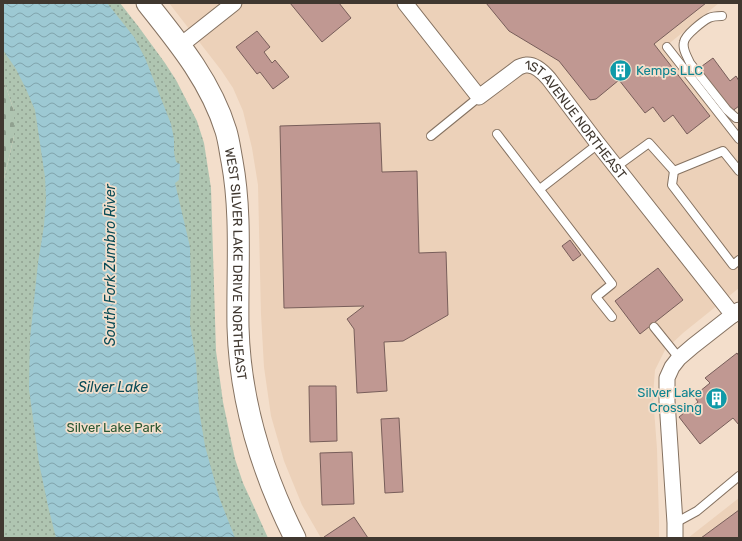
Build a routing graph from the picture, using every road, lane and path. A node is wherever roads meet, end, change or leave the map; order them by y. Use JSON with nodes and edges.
{"nodes":[{"id":1,"x":148,"y":3,"type":"edge"},
{"id":2,"x":234,"y":3,"type":"edge"},
{"id":3,"x":405,"y":3,"type":"edge"},
{"id":4,"x":722,"y":16,"type":"dead end"},
{"id":5,"x":181,"y":45,"type":"junction"},
{"id":6,"x":667,"y":47,"type":"dead end"},
{"id":7,"x":479,"y":97,"type":"junction"},
{"id":8,"x":739,"y":118,"type":"edge"},
{"id":9,"x":497,"y":134,"type":"dead end"},
{"id":10,"x":431,"y":136,"type":"dead end"},
{"id":11,"x":739,"y":139,"type":"edge"},
{"id":12,"x":598,"y":144,"type":"junction"},
{"id":13,"x":616,"y":167,"type":"junction"},
{"id":14,"x":674,"y":171,"type":"junction"},
{"id":15,"x":739,"y":171,"type":"edge"},
{"id":16,"x":540,"y":189,"type":"junction"},
{"id":17,"x":736,"y":263,"type":"edge"},
{"id":18,"x":736,"y":312,"type":"edge"},
{"id":19,"x":612,"y":317,"type":"dead end"},
{"id":20,"x":654,"y":327,"type":"dead end"},
{"id":21,"x":679,"y":358,"type":"junction"},
{"id":22,"x":739,"y":476,"type":"edge"},
{"id":23,"x":675,"y":523,"type":"junction"},
{"id":24,"x":296,"y":538,"type":"edge"},
{"id":25,"x":675,"y":538,"type":"edge"}],
"edges":[{"from":1,"to":5,"type":"street","name":"WEST SILVER LAKE DRIVE NORTHEAST"},
{"from":2,"to":5,"type":"street"},
{"from":3,"to":7,"type":"street"},
{"from":4,"to":8,"type":"lane"},
{"from":5,"to":24,"type":"street","name":"WEST SILVER LAKE DRIVE NORTHEAST"},
{"from":6,"to":11,"type":"lane"},
{"from":7,"to":10,"type":"lane"},
{"from":7,"to":12,"type":"street","name":"1ST AVENUE NORTHEAST"},
{"from":9,"to":16,"type":"lane"},
{"from":12,"to":13,"type":"street","name":"1ST AVENUE NORTHEAST"},
{"from":12,"to":16,"type":"lane"},
{"from":13,"to":14,"type":"lane"},
{"from":13,"to":18,"type":"street","name":"1ST AVENUE NORTHEAST"},
{"from":14,"to":15,"type":"lane"},
{"from":14,"to":17,"type":"lane"},
{"from":16,"to":19,"type":"lane"},
{"from":18,"to":21,"type":"street"},
{"from":20,"to":21,"type":"lane"},
{"from":21,"to":23,"type":"street"},
{"from":22,"to":23,"type":"lane"},
{"from":23,"to":25,"type":"street"}]}
